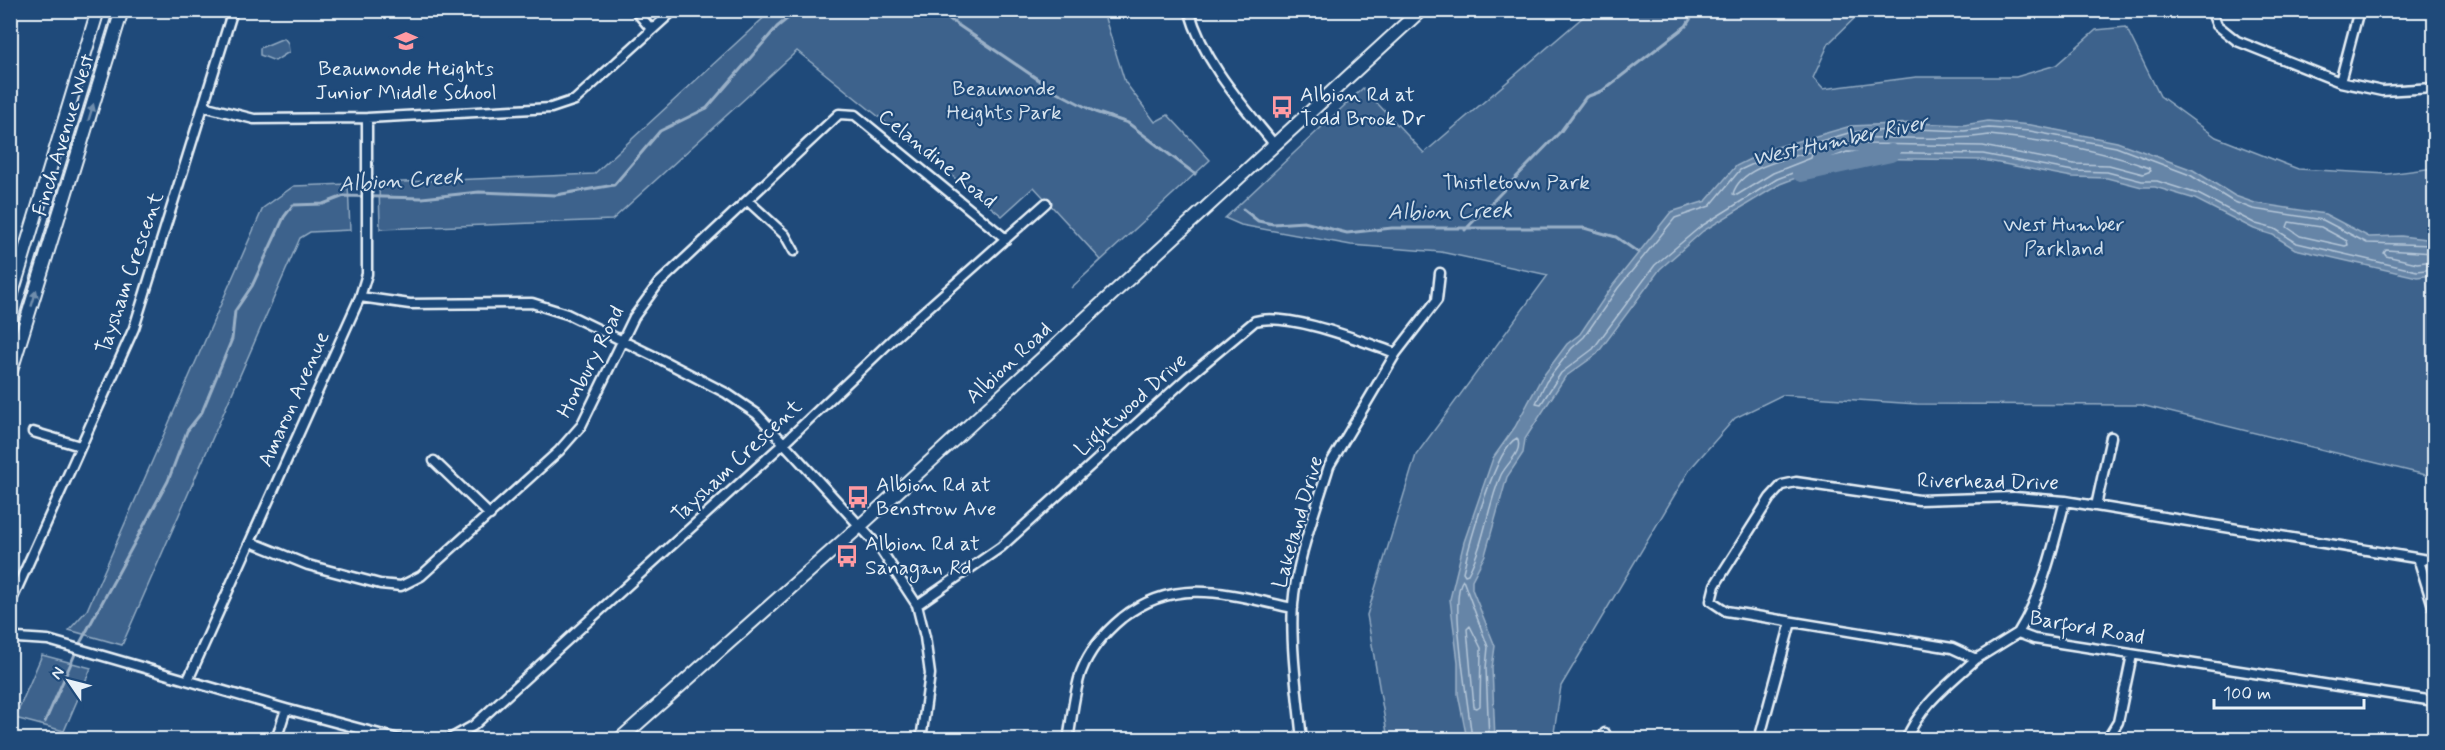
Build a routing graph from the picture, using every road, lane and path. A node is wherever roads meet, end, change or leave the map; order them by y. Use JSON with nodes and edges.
{"nodes":[{"id":1,"x":99,"y":10,"type":"edge"},
{"id":2,"x":122,"y":10,"type":"edge"},
{"id":3,"x":233,"y":10,"type":"edge"},
{"id":4,"x":635,"y":10,"type":"edge"},
{"id":5,"x":674,"y":10,"type":"edge"},
{"id":6,"x":1189,"y":10,"type":"edge"},
{"id":7,"x":1421,"y":10,"type":"edge"},
{"id":8,"x":2211,"y":10,"type":"edge"},
{"id":9,"x":2359,"y":10,"type":"edge"},
{"id":10,"x":652,"y":30,"type":"junction"},
{"id":11,"x":2340,"y":82,"type":"junction"},
{"id":12,"x":2434,"y":88,"type":"edge"},
{"id":13,"x":203,"y":106,"type":"junction"},
{"id":14,"x":843,"y":113,"type":"joint"},
{"id":15,"x":367,"y":118,"type":"junction"},
{"id":16,"x":1274,"y":144,"type":"junction"},
{"id":17,"x":748,"y":201,"type":"junction"},
{"id":18,"x":1046,"y":203,"type":"dead end"},
{"id":19,"x":1006,"y":238,"type":"junction"},
{"id":20,"x":794,"y":251,"type":"dead end"},
{"id":21,"x":1440,"y":273,"type":"dead end"},
{"id":22,"x":360,"y":297,"type":"junction"},
{"id":23,"x":10,"y":300,"type":"edge"},
{"id":24,"x":624,"y":341,"type":"junction"},
{"id":25,"x":1396,"y":353,"type":"junction"},
{"id":26,"x":10,"y":374,"type":"edge"},
{"id":27,"x":33,"y":432,"type":"dead end"},
{"id":28,"x":2110,"y":437,"type":"dead end"},
{"id":29,"x":784,"y":443,"type":"junction"},
{"id":30,"x":80,"y":446,"type":"junction"},
{"id":31,"x":434,"y":461,"type":"dead end"},
{"id":32,"x":2066,"y":501,"type":"junction"},
{"id":33,"x":2097,"y":506,"type":"junction"},
{"id":34,"x":490,"y":515,"type":"junction"},
{"id":35,"x":860,"y":526,"type":"junction"},
{"id":36,"x":250,"y":542,"type":"junction"},
{"id":37,"x":2419,"y":561,"type":"junction"},
{"id":38,"x":2434,"y":561,"type":"edge"},
{"id":39,"x":10,"y":604,"type":"edge"},
{"id":40,"x":917,"y":605,"type":"junction"},
{"id":41,"x":1293,"y":608,"type":"junction"},
{"id":42,"x":2434,"y":609,"type":"edge"},
{"id":43,"x":1791,"y":622,"type":"junction"},
{"id":44,"x":2018,"y":633,"type":"junction"},
{"id":45,"x":10,"y":634,"type":"edge"},
{"id":46,"x":2132,"y":655,"type":"junction"},
{"id":47,"x":1976,"y":659,"type":"junction"},
{"id":48,"x":188,"y":680,"type":"junction"},
{"id":49,"x":2434,"y":701,"type":"edge"},
{"id":50,"x":286,"y":709,"type":"junction"},
{"id":51,"x":1302,"y":739,"type":"edge"},
{"id":52,"x":276,"y":740,"type":"edge"},
{"id":53,"x":402,"y":740,"type":"edge"},
{"id":54,"x":448,"y":740,"type":"edge"},
{"id":55,"x":620,"y":740,"type":"edge"},
{"id":56,"x":921,"y":740,"type":"edge"},
{"id":57,"x":1068,"y":740,"type":"edge"},
{"id":58,"x":1215,"y":740,"type":"edge"},
{"id":59,"x":1232,"y":740,"type":"edge"},
{"id":60,"x":1279,"y":740,"type":"edge"},
{"id":61,"x":1760,"y":740,"type":"edge"},
{"id":62,"x":1906,"y":740,"type":"edge"},
{"id":63,"x":2107,"y":740,"type":"edge"}],
"edges":[{"from":1,"to":23,"type":"main road","name":"Finch Avenue West"},
{"from":26,"to":2,"type":"main road","name":"Finch Avenue West","one_way":true},
{"from":3,"to":13,"type":"street","name":"Taysham Crescent"},
{"from":4,"to":10,"type":"street"},
{"from":5,"to":10,"type":"street"},
{"from":6,"to":16,"type":"street"},
{"from":7,"to":16,"type":"main road","name":"Albion Road"},
{"from":8,"to":11,"type":"street"},
{"from":9,"to":11,"type":"street"},
{"from":10,"to":15,"type":"street"},
{"from":11,"to":12,"type":"street"},
{"from":13,"to":15,"type":"street"},
{"from":13,"to":30,"type":"street","name":"Taysham Crescent"},
{"from":14,"to":17,"type":"street","name":"Honbury Road"},
{"from":14,"to":19,"type":"street","name":"Celandine Road"},
{"from":15,"to":22,"type":"street","name":"Amaron Avenue"},
{"from":16,"to":35,"type":"main road","name":"Albion Road"},
{"from":17,"to":20,"type":"street"},
{"from":17,"to":24,"type":"street","name":"Honbury Road"},
{"from":18,"to":19,"type":"street","name":"Taysham Crescent"},
{"from":19,"to":29,"type":"street","name":"Taysham Crescent"},
{"from":21,"to":25,"type":"street","name":"Lakeland Drive"},
{"from":22,"to":24,"type":"street"},
{"from":22,"to":36,"type":"street","name":"Amaron Avenue"},
{"from":24,"to":29,"type":"street"},
{"from":24,"to":34,"type":"street","name":"Honbury Road"},
{"from":25,"to":40,"type":"street","name":"Lightwood Drive"},
{"from":25,"to":41,"type":"street","name":"Lakeland Drive"},
{"from":27,"to":30,"type":"street"},
{"from":28,"to":33,"type":"street"},
{"from":29,"to":35,"type":"street"},
{"from":29,"to":54,"type":"street","name":"Taysham Crescent"},
{"from":30,"to":39,"type":"street","name":"Taysham Crescent"},
{"from":31,"to":34,"type":"street"},
{"from":32,"to":33,"type":"street","name":"Riverhead Drive"},
{"from":32,"to":43,"type":"street","name":"Riverhead Drive"},
{"from":32,"to":44,"type":"street"},
{"from":33,"to":37,"type":"street","name":"Riverhead Drive"},
{"from":34,"to":36,"type":"street","name":"Honbury Road"},
{"from":35,"to":40,"type":"street"},
{"from":35,"to":55,"type":"main road","name":"Albion Road"},
{"from":36,"to":48,"type":"street","name":"Amaron Avenue"},
{"from":37,"to":38,"type":"street","name":"Riverhead Drive"},
{"from":37,"to":42,"type":"street"},
{"from":40,"to":56,"type":"street"},
{"from":41,"to":51,"type":"street","name":"Lakeland Drive"},
{"from":41,"to":57,"type":"street"},
{"from":43,"to":47,"type":"street"},
{"from":43,"to":61,"type":"street"},
{"from":44,"to":46,"type":"street","name":"Barford Road"},
{"from":44,"to":47,"type":"street","name":"Barford Road"},
{"from":45,"to":48,"type":"street"},
{"from":46,"to":49,"type":"street","name":"Barford Road"},
{"from":46,"to":63,"type":"street"},
{"from":47,"to":62,"type":"street","name":"Barford Road"},
{"from":48,"to":50,"type":"street"},
{"from":50,"to":52,"type":"street"},
{"from":50,"to":53,"type":"street"},
{"from":51,"to":60,"type":"street"},
{"from":58,"to":59,"type":"street"}]}
